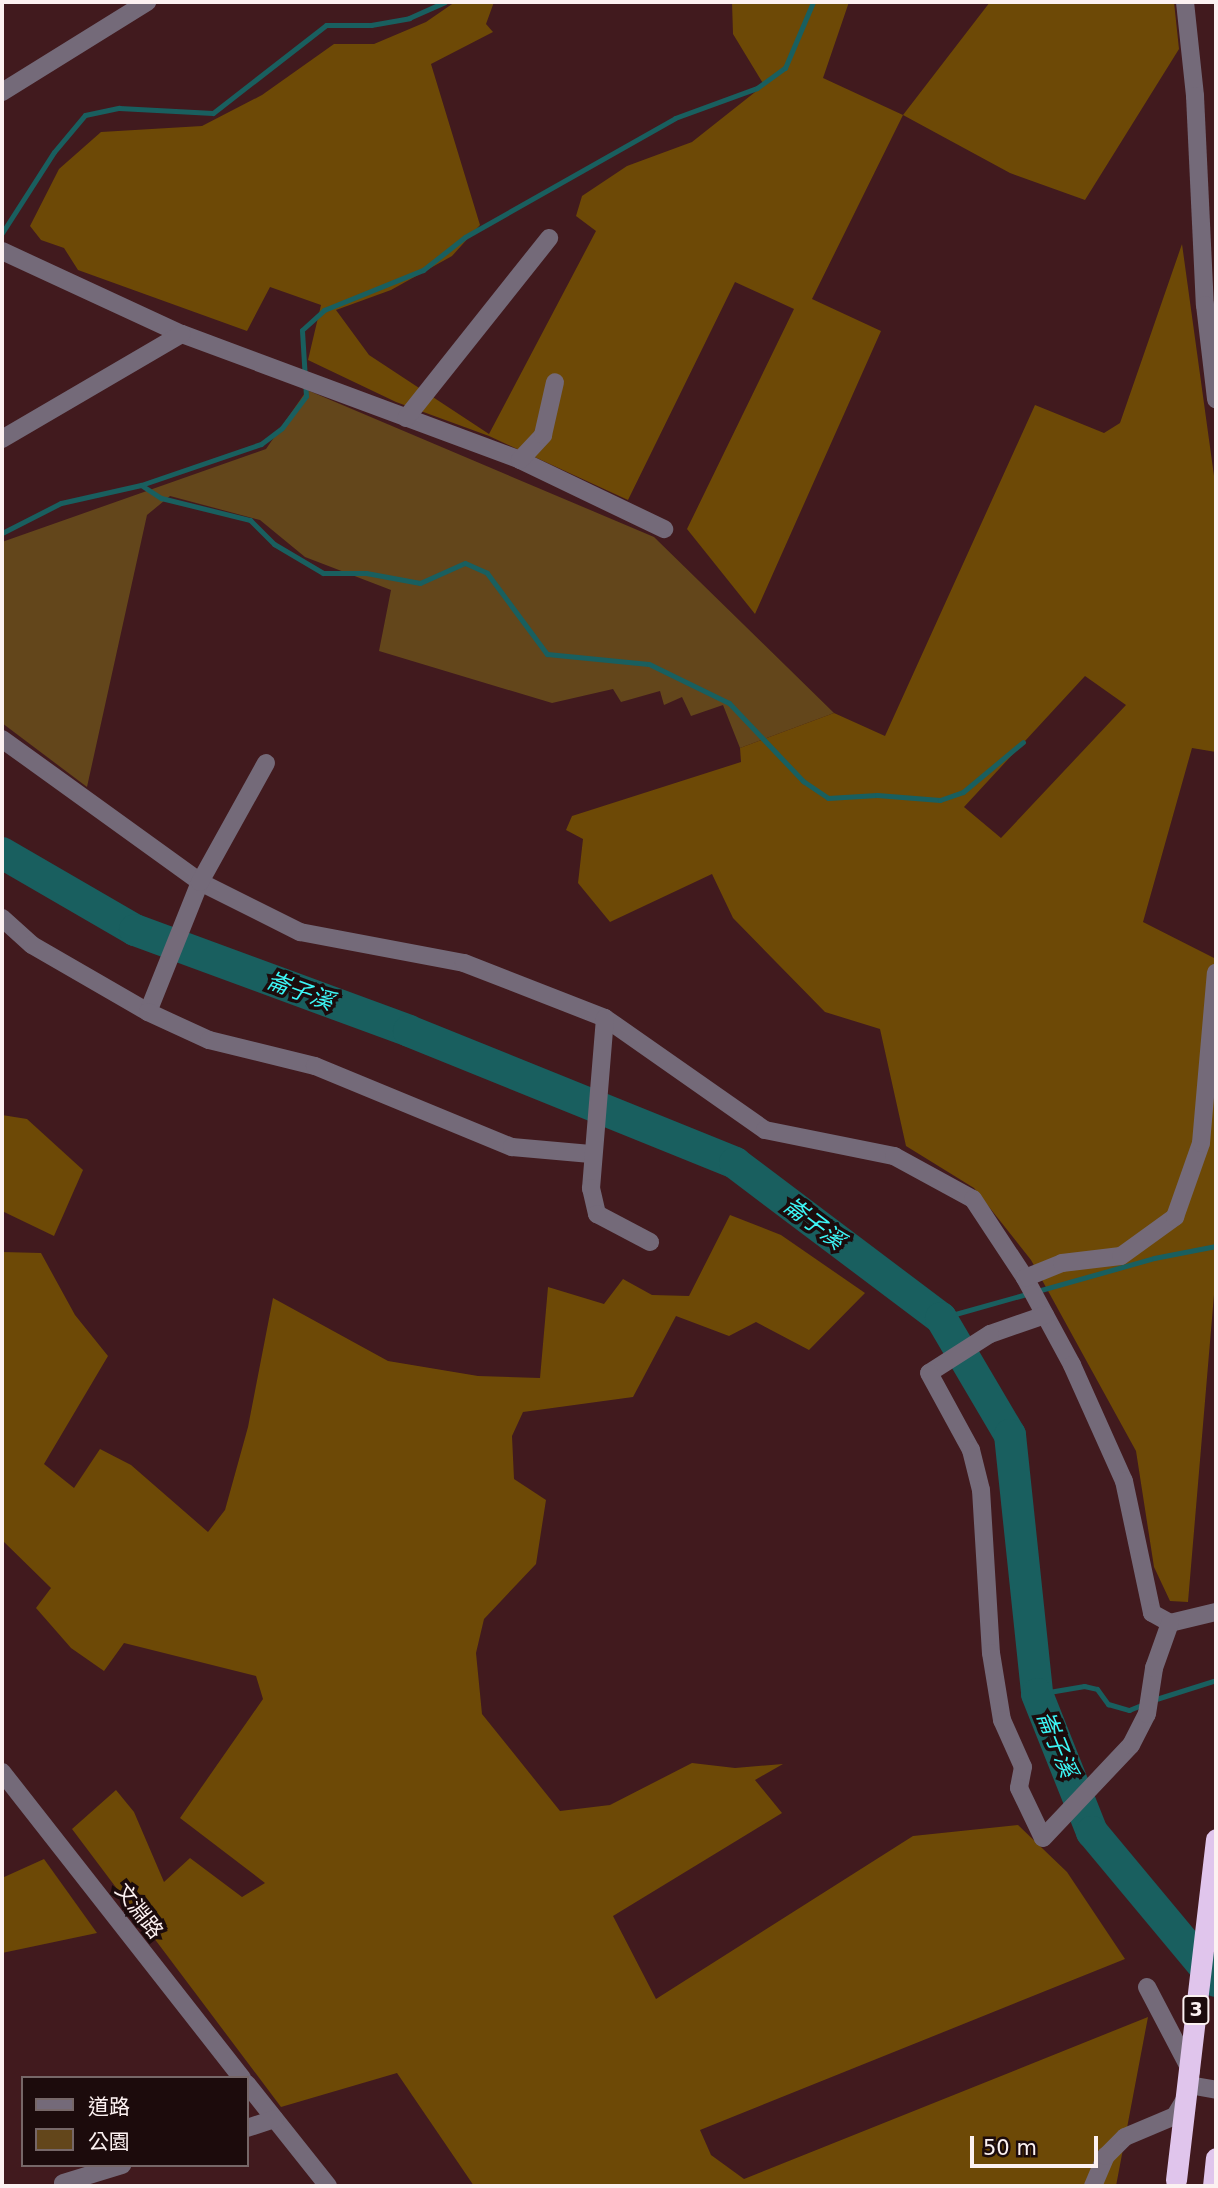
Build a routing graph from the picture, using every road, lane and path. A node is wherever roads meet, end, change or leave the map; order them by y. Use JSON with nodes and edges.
{"nodes":[{"id":1,"x":148,"y":2,"type":"edge"},
{"id":2,"x":1185,"y":2,"type":"edge"},
{"id":3,"x":2,"y":92,"type":"edge"},
{"id":4,"x":549,"y":238,"type":"dead end"},
{"id":5,"x":2,"y":251,"type":"edge"},
{"id":6,"x":182,"y":334,"type":"junction"},
{"id":7,"x":555,"y":383,"type":"dead end"},
{"id":8,"x":1216,"y":399,"type":"edge"},
{"id":9,"x":406,"y":418,"type":"junction"},
{"id":10,"x":2,"y":439,"type":"edge"},
{"id":11,"x":520,"y":460,"type":"junction"},
{"id":12,"x":664,"y":529,"type":"dead end"},
{"id":13,"x":2,"y":738,"type":"edge"},
{"id":14,"x":266,"y":764,"type":"dead end"},
{"id":15,"x":200,"y":883,"type":"junction"},
{"id":16,"x":2,"y":918,"type":"edge"},
{"id":17,"x":1216,"y":973,"type":"edge"},
{"id":18,"x":148,"y":1012,"type":"junction"},
{"id":19,"x":605,"y":1018,"type":"junction"},
{"id":20,"x":591,"y":1154,"type":"junction"},
{"id":21,"x":650,"y":1242,"type":"dead end"},
{"id":22,"x":1026,"y":1278,"type":"junction"},
{"id":23,"x":1045,"y":1315,"type":"junction"},
{"id":24,"x":1216,"y":1612,"type":"edge"},
{"id":25,"x":1170,"y":1623,"type":"junction"},
{"id":26,"x":2,"y":1772,"type":"edge"},
{"id":27,"x":1216,"y":1839,"type":"edge"},
{"id":28,"x":1147,"y":1987,"type":"dead end"},
{"id":29,"x":240,"y":2076,"type":"edge"},
{"id":30,"x":248,"y":2085,"type":"edge"},
{"id":31,"x":1189,"y":2085,"type":"junction"},
{"id":32,"x":1216,"y":2090,"type":"edge"},
{"id":33,"x":275,"y":2119,"type":"junction"},
{"id":34,"x":248,"y":2128,"type":"edge"},
{"id":35,"x":1216,"y":2158,"type":"edge"},
{"id":36,"x":115,"y":2167,"type":"edge"},
{"id":37,"x":63,"y":2183,"type":"dead end"},
{"id":38,"x":1176,"y":2183,"type":"edge"},
{"id":39,"x":328,"y":2186,"type":"edge"},
{"id":40,"x":1093,"y":2186,"type":"edge"},
{"id":41,"x":1213,"y":2186,"type":"edge"}],
"edges":[{"from":1,"to":3,"type":"street"},
{"from":2,"to":8,"type":"street"},
{"from":4,"to":9,"type":"street"},
{"from":5,"to":6,"type":"street"},
{"from":6,"to":9,"type":"street"},
{"from":6,"to":10,"type":"street"},
{"from":7,"to":11,"type":"street"},
{"from":9,"to":11,"type":"street"},
{"from":11,"to":12,"type":"street"},
{"from":13,"to":15,"type":"street"},
{"from":14,"to":15,"type":"street"},
{"from":15,"to":18,"type":"street"},
{"from":15,"to":19,"type":"street"},
{"from":16,"to":18,"type":"street"},
{"from":17,"to":22,"type":"street"},
{"from":18,"to":20,"type":"street"},
{"from":19,"to":20,"type":"street"},
{"from":19,"to":22,"type":"street"},
{"from":20,"to":21,"type":"street"},
{"from":22,"to":23,"type":"street"},
{"from":23,"to":25,"type":"street"},
{"from":23,"to":25,"type":"street"},
{"from":24,"to":25,"type":"street"},
{"from":26,"to":29,"type":"street","name":"文淵路"},
{"from":27,"to":38,"type":"highway","number":"3","bridge":true},
{"from":28,"to":31,"type":"street"},
{"from":30,"to":33,"type":"street"},
{"from":31,"to":32,"type":"street"},
{"from":31,"to":40,"type":"street"},
{"from":33,"to":34,"type":"street"},
{"from":33,"to":39,"type":"street"},
{"from":35,"to":41,"type":"highway"},
{"from":36,"to":37,"type":"street"}]}
